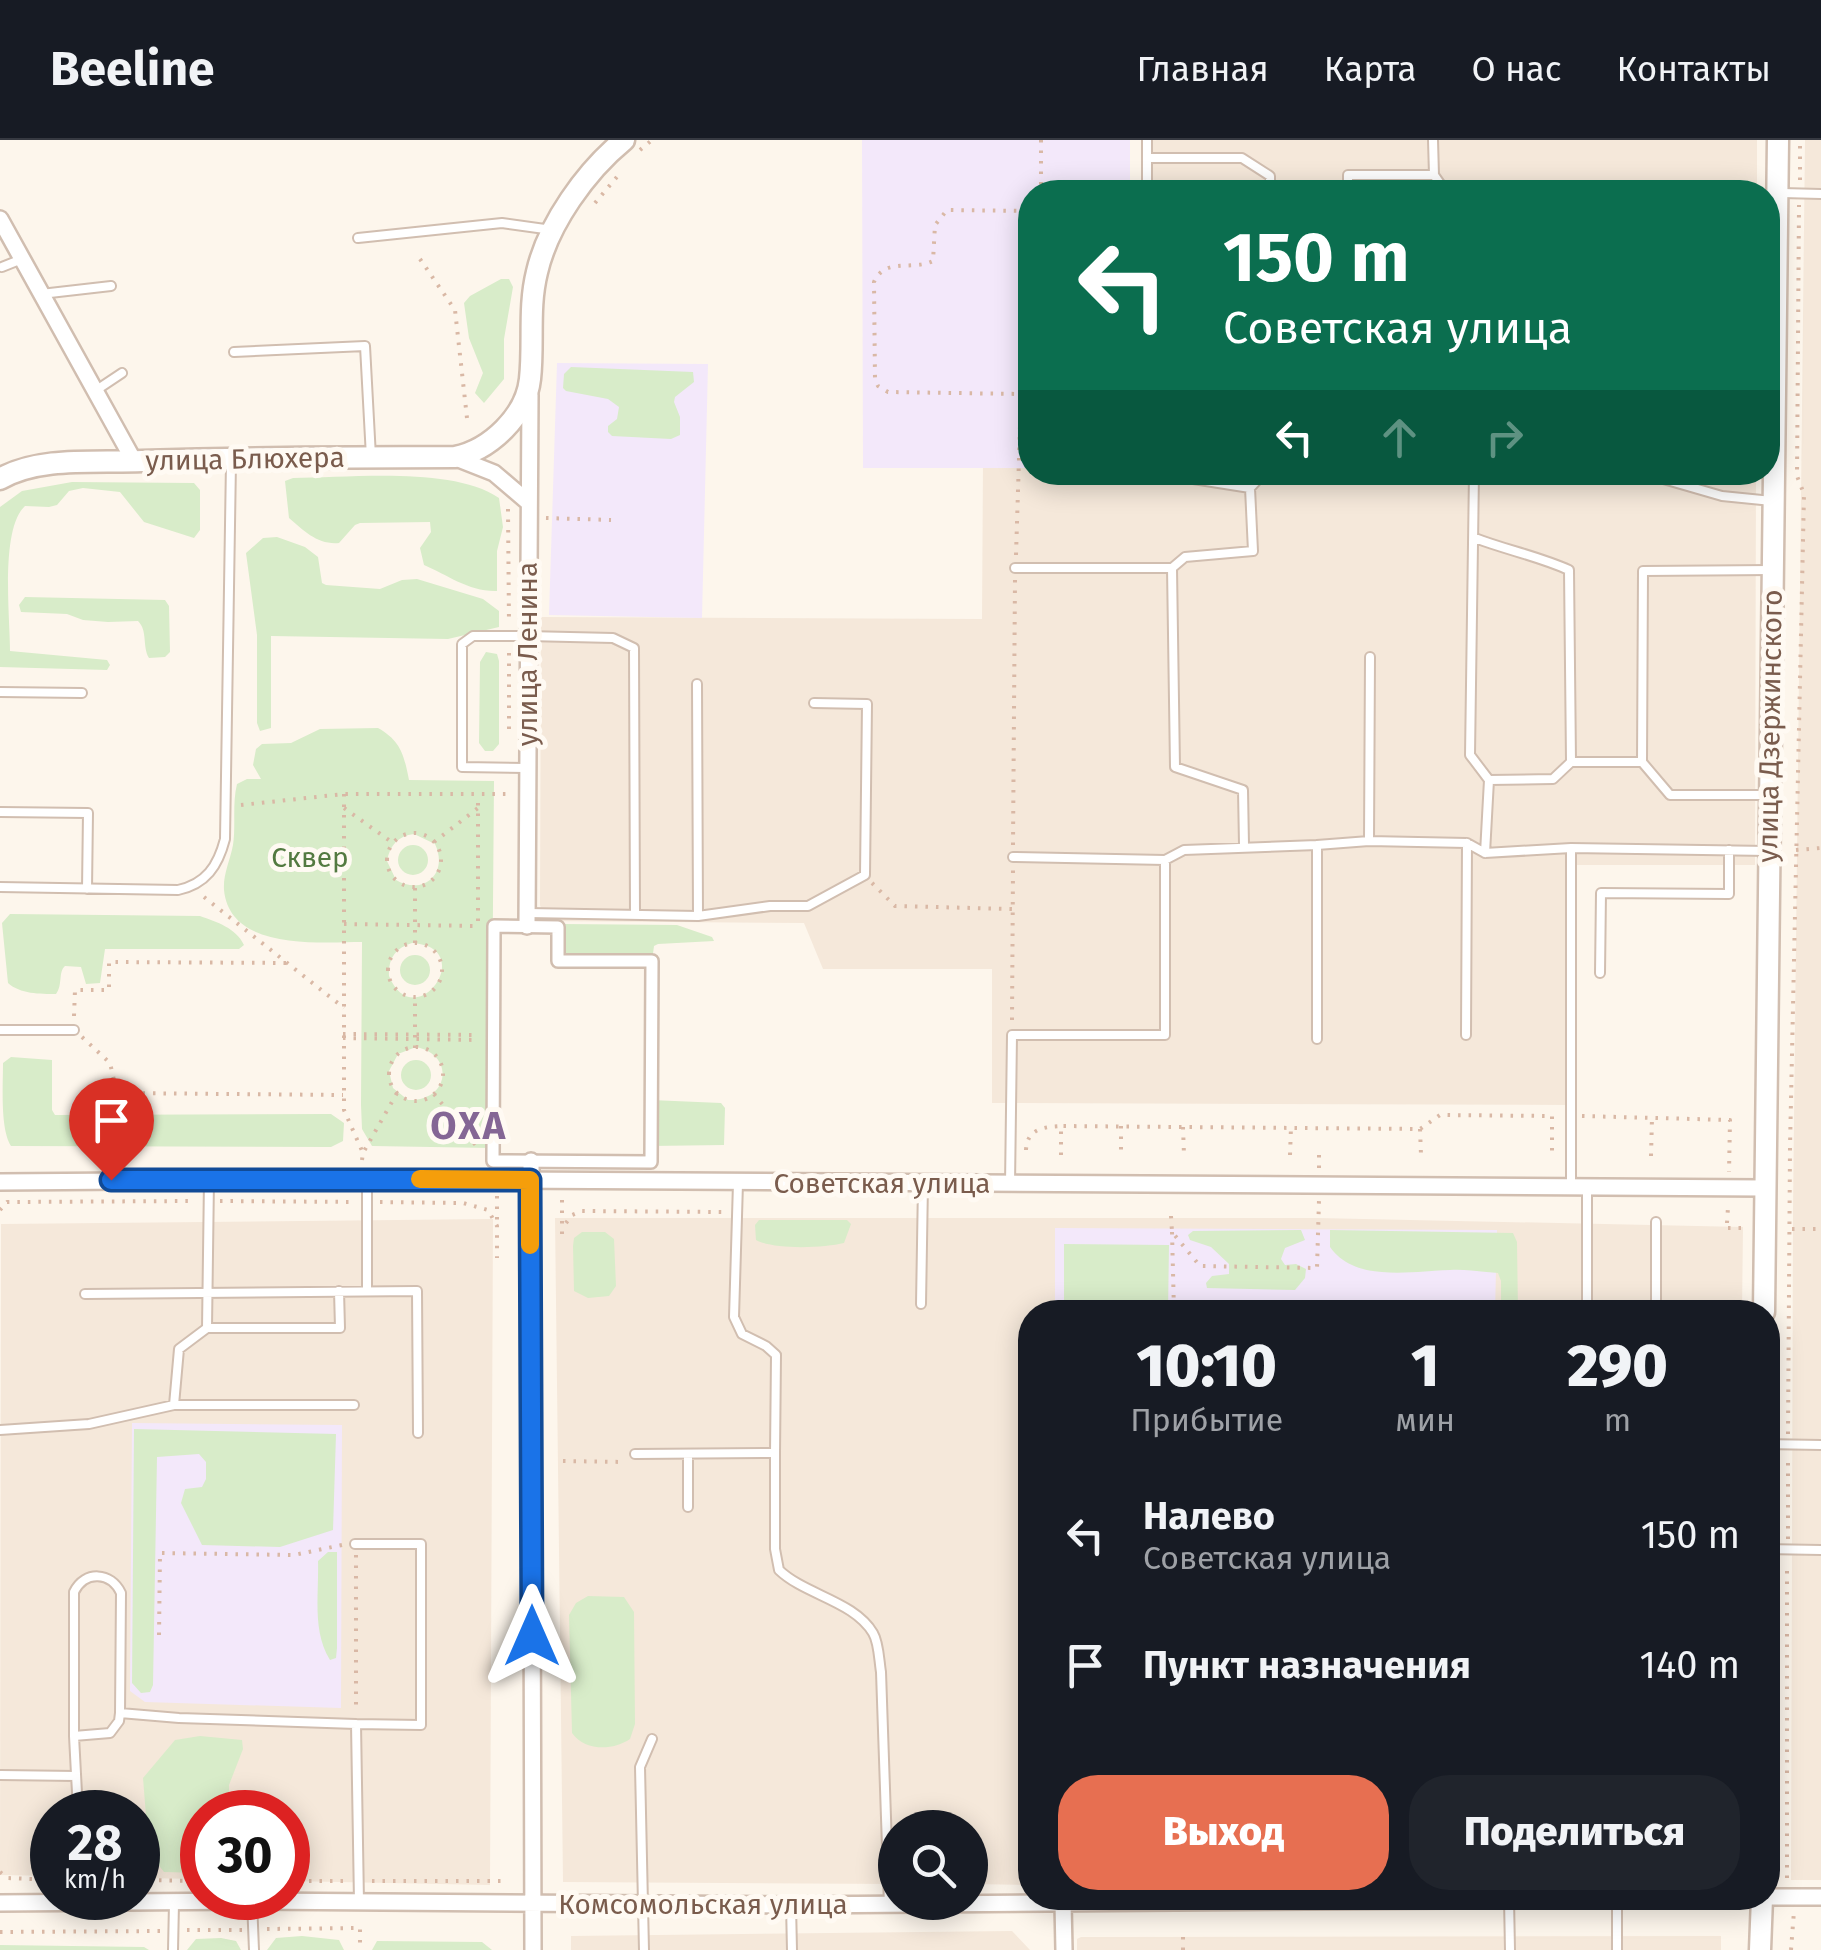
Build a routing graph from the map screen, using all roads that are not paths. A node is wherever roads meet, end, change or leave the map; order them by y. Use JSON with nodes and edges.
{"nodes":[{"id":1,"x":1147,"y":140,"type":"edge"},
{"id":2,"x":1433,"y":140,"type":"edge"},
{"id":3,"x":1778,"y":140,"type":"edge"},
{"id":4,"x":631,"y":146,"type":"edge"},
{"id":5,"x":1147,"y":158,"type":"junction"},
{"id":6,"x":1434,"y":175,"type":"junction"},
{"id":7,"x":1148,"y":180,"type":"edge"},
{"id":8,"x":1270,"y":180,"type":"edge"},
{"id":9,"x":1348,"y":180,"type":"edge"},
{"id":10,"x":1438,"y":180,"type":"edge"},
{"id":11,"x":1777,"y":180,"type":"edge"},
{"id":12,"x":1780,"y":193,"type":"edge"},
{"id":13,"x":1821,"y":194,"type":"edge"},
{"id":14,"x":0,"y":219,"type":"edge"},
{"id":15,"x":552,"y":230,"type":"junction"},
{"id":16,"x":358,"y":238,"type":"dead end"},
{"id":17,"x":22,"y":259,"type":"junction"},
{"id":18,"x":2,"y":268,"type":"edge"},
{"id":19,"x":110,"y":286,"type":"dead end"},
{"id":20,"x":41,"y":294,"type":"junction"},
{"id":21,"x":234,"y":352,"type":"dead end"},
{"id":22,"x":122,"y":373,"type":"dead end"},
{"id":23,"x":530,"y":382,"type":"junction"},
{"id":24,"x":95,"y":391,"type":"junction"},
{"id":25,"x":371,"y":457,"type":"junction"},
{"id":26,"x":231,"y":458,"type":"junction"},
{"id":27,"x":455,"y":458,"type":"junction"},
{"id":28,"x":134,"y":462,"type":"junction"},
{"id":29,"x":0,"y":479,"type":"edge"},
{"id":30,"x":1231,"y":485,"type":"edge"},
{"id":31,"x":1253,"y":485,"type":"edge"},
{"id":32,"x":1474,"y":485,"type":"edge"},
{"id":33,"x":1686,"y":485,"type":"edge"},
{"id":34,"x":1773,"y":485,"type":"edge"},
{"id":35,"x":1250,"y":488,"type":"junction"},
{"id":36,"x":1773,"y":501,"type":"junction"},
{"id":37,"x":528,"y":502,"type":"junction"},
{"id":38,"x":1475,"y":538,"type":"junction"},
{"id":39,"x":1015,"y":568,"type":"road end"},
{"id":40,"x":1172,"y":568,"type":"junction"},
{"id":41,"x":1772,"y":570,"type":"junction"},
{"id":42,"x":527,"y":636,"type":"junction"},
{"id":43,"x":1370,"y":657,"type":"dead end"},
{"id":44,"x":698,"y":684,"type":"dead end"},
{"id":45,"x":0,"y":692,"type":"edge"},
{"id":46,"x":82,"y":694,"type":"dead end"},
{"id":47,"x":814,"y":703,"type":"dead end"},
{"id":48,"x":1570,"y":762,"type":"junction"},
{"id":49,"x":1642,"y":762,"type":"junction"},
{"id":50,"x":526,"y":768,"type":"junction"},
{"id":51,"x":1489,"y":780,"type":"junction"},
{"id":52,"x":1769,"y":795,"type":"junction"},
{"id":53,"x":0,"y":812,"type":"edge"},
{"id":54,"x":1369,"y":841,"type":"junction"},
{"id":55,"x":1467,"y":843,"type":"junction"},
{"id":56,"x":1317,"y":844,"type":"junction"},
{"id":57,"x":1244,"y":845,"type":"junction"},
{"id":58,"x":1571,"y":848,"type":"junction"},
{"id":59,"x":1729,"y":850,"type":"junction"},
{"id":60,"x":1768,"y":850,"type":"junction"},
{"id":61,"x":1484,"y":854,"type":"junction"},
{"id":62,"x":1013,"y":857,"type":"road end"},
{"id":63,"x":1165,"y":860,"type":"junction"},
{"id":64,"x":0,"y":887,"type":"edge"},
{"id":65,"x":87,"y":890,"type":"junction"},
{"id":66,"x":635,"y":914,"type":"junction"},
{"id":67,"x":698,"y":916,"type":"junction"},
{"id":68,"x":527,"y":920,"type":"junction"},
{"id":69,"x":1600,"y":973,"type":"dead end"},
{"id":70,"x":0,"y":1030,"type":"edge"},
{"id":71,"x":74,"y":1030,"type":"road end"},
{"id":72,"x":1466,"y":1035,"type":"dead end"},
{"id":73,"x":1317,"y":1039,"type":"dead end"},
{"id":74,"x":530,"y":1161,"type":"junction"},
{"id":75,"x":366,"y":1179,"type":"junction"},
{"id":76,"x":208,"y":1180,"type":"junction"},
{"id":77,"x":530,"y":1180,"type":"junction"},
{"id":78,"x":0,"y":1182,"type":"edge"},
{"id":79,"x":738,"y":1183,"type":"junction"},
{"id":80,"x":924,"y":1184,"type":"junction"},
{"id":81,"x":1010,"y":1184,"type":"junction"},
{"id":82,"x":1579,"y":1186,"type":"junction"},
{"id":83,"x":1763,"y":1188,"type":"junction"},
{"id":84,"x":1656,"y":1222,"type":"dead end"},
{"id":85,"x":367,"y":1291,"type":"junction"},
{"id":86,"x":208,"y":1292,"type":"junction"},
{"id":87,"x":339,"y":1292,"type":"junction"},
{"id":88,"x":85,"y":1294,"type":"dead end"},
{"id":89,"x":1587,"y":1300,"type":"edge"},
{"id":90,"x":1656,"y":1300,"type":"edge"},
{"id":91,"x":1764,"y":1300,"type":"edge"},
{"id":92,"x":921,"y":1304,"type":"dead end"},
{"id":93,"x":207,"y":1328,"type":"junction"},
{"id":94,"x":174,"y":1405,"type":"junction"},
{"id":95,"x":354,"y":1405,"type":"dead end"},
{"id":96,"x":0,"y":1430,"type":"edge"},
{"id":97,"x":418,"y":1433,"type":"dead end"},
{"id":98,"x":1780,"y":1444,"type":"edge"},
{"id":99,"x":1821,"y":1445,"type":"edge"},
{"id":100,"x":775,"y":1453,"type":"junction"},
{"id":101,"x":635,"y":1454,"type":"dead end"},
{"id":102,"x":688,"y":1454,"type":"junction"},
{"id":103,"x":688,"y":1507,"type":"dead end"},
{"id":104,"x":356,"y":1544,"type":"road end"},
{"id":105,"x":1780,"y":1550,"type":"edge"},
{"id":106,"x":1821,"y":1550,"type":"edge"},
{"id":107,"x":120,"y":1712,"type":"junction"},
{"id":108,"x":356,"y":1724,"type":"junction"},
{"id":109,"x":74,"y":1736,"type":"junction"},
{"id":110,"x":652,"y":1738,"type":"dead end"},
{"id":111,"x":0,"y":1775,"type":"edge"},
{"id":112,"x":76,"y":1776,"type":"junction"},
{"id":113,"x":77,"y":1790,"type":"edge"},
{"id":114,"x":886,"y":1810,"type":"edge"},
{"id":115,"x":1780,"y":1897,"type":"edge"},
{"id":116,"x":1821,"y":1897,"type":"edge"},
{"id":117,"x":174,"y":1902,"type":"junction"},
{"id":118,"x":180,"y":1902,"type":"edge"},
{"id":119,"x":310,"y":1902,"type":"edge"},
{"id":120,"x":359,"y":1902,"type":"junction"},
{"id":121,"x":533,"y":1902,"type":"junction"},
{"id":122,"x":0,"y":1903,"type":"edge"},
{"id":123,"x":988,"y":1903,"type":"edge"},
{"id":124,"x":1018,"y":1903,"type":"edge"},
{"id":125,"x":644,"y":1904,"type":"junction"},
{"id":126,"x":878,"y":1904,"type":"edge"},
{"id":127,"x":791,"y":1905,"type":"junction"},
{"id":128,"x":1063,"y":1910,"type":"edge"},
{"id":129,"x":1509,"y":1910,"type":"edge"},
{"id":130,"x":1617,"y":1910,"type":"edge"},
{"id":131,"x":1763,"y":1910,"type":"edge"},
{"id":132,"x":253,"y":1920,"type":"edge"},
{"id":133,"x":173,"y":1950,"type":"edge"},
{"id":134,"x":254,"y":1950,"type":"edge"},
{"id":135,"x":533,"y":1950,"type":"edge"},
{"id":136,"x":644,"y":1950,"type":"edge"},
{"id":137,"x":792,"y":1950,"type":"edge"},
{"id":138,"x":1064,"y":1950,"type":"edge"},
{"id":139,"x":1510,"y":1950,"type":"edge"},
{"id":140,"x":1617,"y":1950,"type":"edge"},
{"id":141,"x":1760,"y":1950,"type":"edge"}],
"edges":[{"from":1,"to":5,"type":"lane"},
{"from":2,"to":6,"type":"lane"},
{"from":3,"to":11,"type":"street","name":"улица Дзержинского"},
{"from":4,"to":15,"type":"street"},
{"from":5,"to":7,"type":"lane"},
{"from":5,"to":8,"type":"lane"},
{"from":6,"to":9,"type":"lane"},
{"from":6,"to":10,"type":"lane"},
{"from":12,"to":13,"type":"lane"},
{"from":14,"to":17,"type":"street"},
{"from":15,"to":16,"type":"lane"},
{"from":15,"to":23,"type":"street"},
{"from":17,"to":18,"type":"lane"},
{"from":17,"to":20,"type":"street"},
{"from":19,"to":20,"type":"lane"},
{"from":20,"to":24,"type":"street"},
{"from":21,"to":25,"type":"lane"},
{"from":22,"to":24,"type":"lane"},
{"from":23,"to":27,"type":"street","name":"улица Блюхера"},
{"from":23,"to":37,"type":"street","name":"улица Ленина"},
{"from":24,"to":28,"type":"street"},
{"from":25,"to":26,"type":"street","name":"улица Блюхера"},
{"from":25,"to":27,"type":"street","name":"улица Блюхера"},
{"from":26,"to":28,"type":"street","name":"улица Блюхера"},
{"from":26,"to":65,"type":"lane"},
{"from":27,"to":37,"type":"street"},
{"from":28,"to":29,"type":"street","name":"улица Блюхера"},
{"from":30,"to":35,"type":"lane"},
{"from":31,"to":35,"type":"lane"},
{"from":32,"to":38,"type":"lane"},
{"from":33,"to":36,"type":"lane"},
{"from":34,"to":36,"type":"street","name":"улица Дзержинского"},
{"from":35,"to":40,"type":"lane"},
{"from":36,"to":41,"type":"street","name":"улица Дзержинского"},
{"from":37,"to":42,"type":"street","name":"улица Ленина"},
{"from":38,"to":48,"type":"lane"},
{"from":38,"to":51,"type":"lane"},
{"from":39,"to":40,"type":"lane"},
{"from":40,"to":57,"type":"lane"},
{"from":41,"to":49,"type":"lane"},
{"from":41,"to":52,"type":"street","name":"улица Дзержинского"},
{"from":42,"to":50,"type":"street","name":"улица Ленина"},
{"from":42,"to":50,"type":"lane"},
{"from":42,"to":66,"type":"lane"},
{"from":43,"to":54,"type":"lane"},
{"from":44,"to":67,"type":"lane"},
{"from":45,"to":46,"type":"lane"},
{"from":47,"to":67,"type":"lane"},
{"from":48,"to":49,"type":"lane"},
{"from":48,"to":51,"type":"lane"},
{"from":49,"to":52,"type":"lane"},
{"from":50,"to":68,"type":"street","name":"улица Ленина"},
{"from":51,"to":61,"type":"lane"},
{"from":52,"to":60,"type":"street","name":"улица Дзержинского"},
{"from":53,"to":65,"type":"lane"},
{"from":54,"to":55,"type":"lane"},
{"from":54,"to":56,"type":"lane"},
{"from":55,"to":61,"type":"lane"},
{"from":55,"to":72,"type":"lane"},
{"from":56,"to":57,"type":"lane"},
{"from":56,"to":73,"type":"lane"},
{"from":57,"to":63,"type":"lane"},
{"from":58,"to":59,"type":"lane"},
{"from":58,"to":61,"type":"lane"},
{"from":58,"to":82,"type":"lane"},
{"from":59,"to":60,"type":"lane"},
{"from":59,"to":69,"type":"lane"},
{"from":60,"to":83,"type":"street","name":"улица Дзержинского"},
{"from":62,"to":63,"type":"lane"},
{"from":63,"to":81,"type":"lane"},
{"from":64,"to":65,"type":"lane"},
{"from":66,"to":67,"type":"lane"},
{"from":66,"to":68,"type":"lane"},
{"from":68,"to":74,"type":"street"},
{"from":68,"to":74,"type":"street"},
{"from":70,"to":71,"type":"lane"},
{"from":74,"to":77,"type":"street"},
{"from":75,"to":76,"type":"street","name":"Советская улица"},
{"from":75,"to":77,"type":"street","name":"Советская улица"},
{"from":75,"to":85,"type":"lane"},
{"from":76,"to":78,"type":"street","name":"Советская улица"},
{"from":76,"to":86,"type":"lane"},
{"from":77,"to":79,"type":"street","name":"Советская улица"},
{"from":77,"to":121,"type":"street"},
{"from":79,"to":80,"type":"street","name":"Советская улица"},
{"from":79,"to":100,"type":"lane"},
{"from":80,"to":81,"type":"street","name":"Советская улица"},
{"from":80,"to":92,"type":"lane"},
{"from":81,"to":82,"type":"street","name":"Советская улица"},
{"from":82,"to":83,"type":"street","name":"Советская улица"},
{"from":82,"to":89,"type":"lane"},
{"from":83,"to":91,"type":"street","name":"улица Дзержинского"},
{"from":84,"to":90,"type":"lane"},
{"from":85,"to":87,"type":"lane"},
{"from":85,"to":97,"type":"lane"},
{"from":86,"to":87,"type":"lane"},
{"from":86,"to":88,"type":"lane"},
{"from":86,"to":93,"type":"lane"},
{"from":87,"to":93,"type":"lane"},
{"from":93,"to":94,"type":"lane"},
{"from":94,"to":95,"type":"lane"},
{"from":94,"to":96,"type":"lane"},
{"from":98,"to":99,"type":"lane"},
{"from":100,"to":102,"type":"lane"},
{"from":100,"to":114,"type":"lane"},
{"from":101,"to":102,"type":"lane"},
{"from":102,"to":103,"type":"lane"},
{"from":104,"to":108,"type":"lane"},
{"from":105,"to":106,"type":"lane"},
{"from":107,"to":108,"type":"lane"},
{"from":107,"to":109,"type":"lane"},
{"from":107,"to":109,"type":"lane"},
{"from":108,"to":120,"type":"lane"},
{"from":109,"to":112,"type":"lane"},
{"from":110,"to":125,"type":"lane"},
{"from":111,"to":112,"type":"lane"},
{"from":112,"to":113,"type":"lane"},
{"from":115,"to":116,"type":"street"},
{"from":117,"to":118,"type":"street","name":"Комсомольская улица"},
{"from":117,"to":122,"type":"street","name":"Комсомольская улица"},
{"from":117,"to":133,"type":"lane"},
{"from":119,"to":120,"type":"street","name":"Комсомольская улица"},
{"from":120,"to":121,"type":"street","name":"Комсомольская улица"},
{"from":121,"to":125,"type":"street","name":"Комсомольская улица"},
{"from":121,"to":135,"type":"street"},
{"from":123,"to":124,"type":"street","name":"Комсомольская улица"},
{"from":125,"to":127,"type":"street","name":"Комсомольская улица"},
{"from":125,"to":136,"type":"lane"},
{"from":126,"to":127,"type":"street","name":"Комсомольская улица"},
{"from":127,"to":137,"type":"lane"},
{"from":128,"to":138,"type":"street"},
{"from":129,"to":139,"type":"lane"},
{"from":130,"to":140,"type":"lane"},
{"from":131,"to":141,"type":"street"},
{"from":132,"to":134,"type":"lane"}]}
